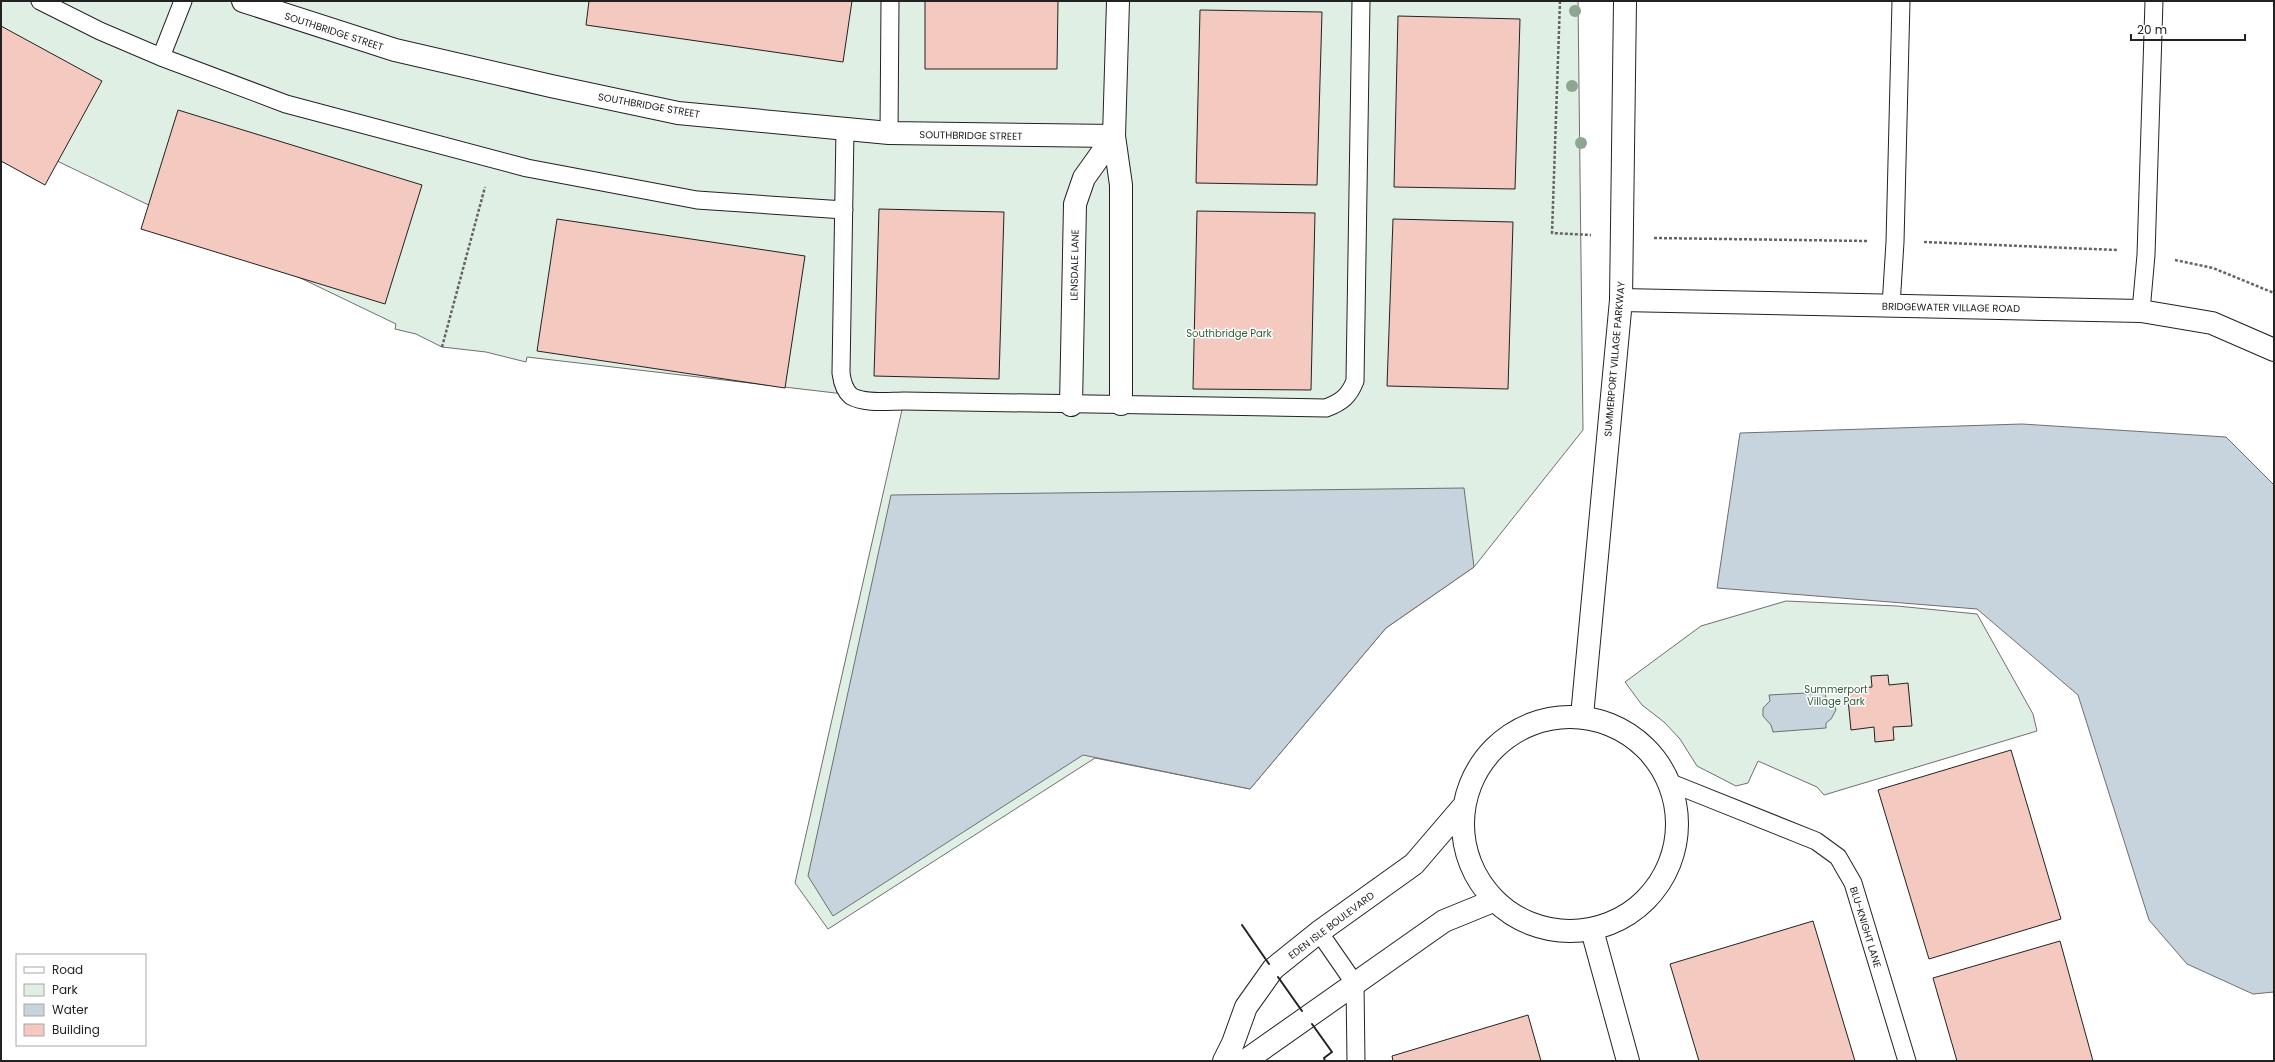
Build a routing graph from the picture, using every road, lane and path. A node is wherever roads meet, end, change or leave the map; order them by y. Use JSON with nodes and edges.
{"nodes":[{"id":1,"x":40,"y":1,"type":"edge"},
{"id":2,"x":183,"y":1,"type":"edge"},
{"id":3,"x":242,"y":1,"type":"edge"},
{"id":4,"x":890,"y":1,"type":"edge"},
{"id":5,"x":1118,"y":1,"type":"edge"},
{"id":6,"x":1361,"y":1,"type":"edge"},
{"id":7,"x":1560,"y":1,"type":"edge"},
{"id":8,"x":1625,"y":1,"type":"edge"},
{"id":9,"x":1901,"y":1,"type":"edge"},
{"id":10,"x":2154,"y":1,"type":"edge"},
{"id":11,"x":161,"y":57,"type":"junction"},
{"id":12,"x":845,"y":130,"type":"junction"},
{"id":13,"x":889,"y":133,"type":"junction"},
{"id":14,"x":1114,"y":136,"type":"junction"},
{"id":15,"x":493,"y":159,"type":"junction"},
{"id":16,"x":844,"y":210,"type":"junction"},
{"id":17,"x":1621,"y":237,"type":"junction"},
{"id":18,"x":1895,"y":242,"type":"junction"},
{"id":19,"x":2146,"y":255,"type":"junction"},
{"id":20,"x":2274,"y":293,"type":"edge"},
{"id":21,"x":1621,"y":300,"type":"junction"},
{"id":22,"x":1891,"y":306,"type":"junction"},
{"id":23,"x":2140,"y":311,"type":"junction"},
{"id":24,"x":442,"y":347,"type":"dead end"},
{"id":25,"x":2274,"y":350,"type":"edge"},
{"id":26,"x":1121,"y":404,"type":"junction"},
{"id":27,"x":1071,"y":405,"type":"junction"},
{"id":28,"x":1582,"y":716,"type":"junction"},
{"id":29,"x":1671,"y":783,"type":"junction"},
{"id":30,"x":1462,"y":808,"type":"junction"},
{"id":31,"x":1493,"y":901,"type":"junction"},
{"id":32,"x":1592,"y":930,"type":"junction"},
{"id":33,"x":1319,"y":932,"type":"junction"},
{"id":34,"x":1355,"y":984,"type":"junction"},
{"id":35,"x":1224,"y":1061,"type":"edge"},
{"id":36,"x":1245,"y":1061,"type":"edge"},
{"id":37,"x":1356,"y":1061,"type":"edge"},
{"id":38,"x":1628,"y":1061,"type":"edge"},
{"id":39,"x":1906,"y":1061,"type":"edge"}],
"edges":[{"from":1,"to":11,"type":"lane"},
{"from":2,"to":11,"type":"lane"},
{"from":3,"to":12,"type":"street","name":"SOUTHBRIDGE STREET"},
{"from":4,"to":13,"type":"lane"},
{"from":5,"to":14,"type":"street"},
{"from":6,"to":26,"type":"lane"},
{"from":7,"to":17,"type":"path"},
{"from":8,"to":17,"type":"street","name":"SUMMERPORT VILLAGE PARKWAY"},
{"from":9,"to":18,"type":"lane"},
{"from":10,"to":19,"type":"lane"},
{"from":11,"to":15,"type":"lane"},
{"from":12,"to":13,"type":"street","name":"SOUTHBRIDGE STREET"},
{"from":12,"to":16,"type":"lane"},
{"from":13,"to":14,"type":"street","name":"SOUTHBRIDGE STREET"},
{"from":14,"to":26,"type":"street"},
{"from":14,"to":27,"type":"street","name":"LENSDALE LANE"},
{"from":15,"to":16,"type":"lane"},
{"from":15,"to":24,"type":"path"},
{"from":16,"to":27,"type":"lane"},
{"from":17,"to":18,"type":"path"},
{"from":17,"to":21,"type":"street","name":"SUMMERPORT VILLAGE PARKWAY"},
{"from":18,"to":19,"type":"path"},
{"from":18,"to":22,"type":"lane"},
{"from":19,"to":20,"type":"path"},
{"from":19,"to":23,"type":"lane"},
{"from":21,"to":22,"type":"street","name":"BRIDGEWATER VILLAGE ROAD"},
{"from":21,"to":28,"type":"street","name":"SUMMERPORT VILLAGE PARKWAY"},
{"from":22,"to":23,"type":"street","name":"BRIDGEWATER VILLAGE ROAD"},
{"from":23,"to":25,"type":"street","name":"BRIDGEWATER VILLAGE ROAD"},
{"from":26,"to":27,"type":"lane"},
{"from":28,"to":29,"type":"street"},
{"from":28,"to":30,"type":"street"},
{"from":29,"to":32,"type":"street"},
{"from":29,"to":39,"type":"lane","name":"BLU-KNIGHT LANE"},
{"from":30,"to":31,"type":"street"},
{"from":30,"to":33,"type":"street","name":"EDEN ISLE BOULEVARD"},
{"from":31,"to":32,"type":"street"},
{"from":31,"to":34,"type":"street"},
{"from":32,"to":38,"type":"street"},
{"from":33,"to":34,"type":"lane"},
{"from":33,"to":35,"type":"street","name":"EDEN ISLE BOULEVARD"},
{"from":34,"to":36,"type":"street"},
{"from":34,"to":37,"type":"lane"}]}
